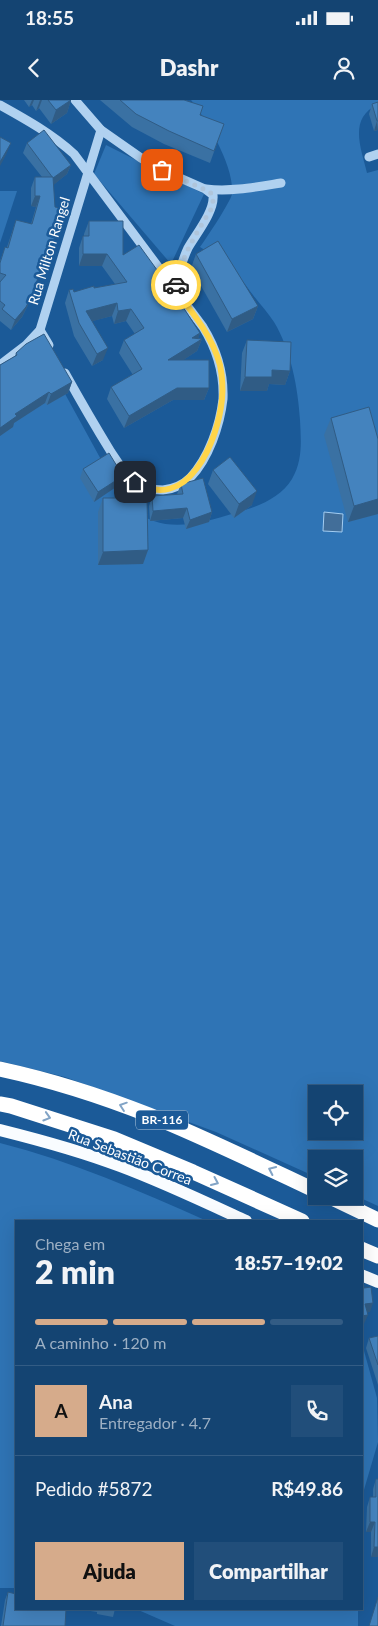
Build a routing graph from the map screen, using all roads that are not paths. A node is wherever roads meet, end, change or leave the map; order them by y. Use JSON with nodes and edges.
{"nodes":[{"id":1,"x":75,"y":100,"type":"edge"},
{"id":2,"x":0,"y":105,"type":"edge"},
{"id":3,"x":101,"y":130,"type":"junction"},
{"id":4,"x":88,"y":172,"type":"junction"},
{"id":5,"x":281,"y":183,"type":"dead end"},
{"id":6,"x":205,"y":189,"type":"junction"},
{"id":7,"x":175,"y":290,"type":"junction"},
{"id":8,"x":40,"y":330,"type":"junction"},
{"id":9,"x":0,"y":365,"type":"edge"},
{"id":10,"x":0,"y":1069,"type":"edge"},
{"id":11,"x":0,"y":1104,"type":"edge"},
{"id":12,"x":0,"y":1130,"type":"edge"},
{"id":13,"x":308,"y":1187,"type":"edge"},
{"id":14,"x":347,"y":1205,"type":"edge"},
{"id":15,"x":244,"y":1220,"type":"edge"},
{"id":16,"x":300,"y":1220,"type":"edge"},
{"id":17,"x":378,"y":1220,"type":"edge"},
{"id":18,"x":363,"y":1250,"type":"edge"},
{"id":19,"x":378,"y":1256,"type":"edge"},
{"id":20,"x":363,"y":1276,"type":"edge"},
{"id":21,"x":378,"y":1282,"type":"edge"}],
"edges":[{"from":1,"to":3,"type":"street"},
{"from":2,"to":4,"type":"street"},
{"from":3,"to":4,"type":"street","name":"Rua Milton Rangel"},
{"from":3,"to":6,"type":"street"},
{"from":4,"to":7,"type":"street"},
{"from":4,"to":8,"type":"street","name":"Rua Milton Rangel"},
{"from":5,"to":6,"type":"street"},
{"from":6,"to":7,"type":"street"},
{"from":7,"to":8,"type":"street"},
{"from":8,"to":9,"type":"street","name":"Rua Milton Rangel"},
{"from":13,"to":10,"type":"highway","number":"BR-116","one_way":true},
{"from":11,"to":16,"type":"highway","number":"BR-116","one_way":true},
{"from":12,"to":15,"type":"main road","name":"Rua Sebastião Correa"},
{"from":14,"to":17,"type":"highway"},
{"from":18,"to":19,"type":"highway"},
{"from":20,"to":21,"type":"main road"}]}
